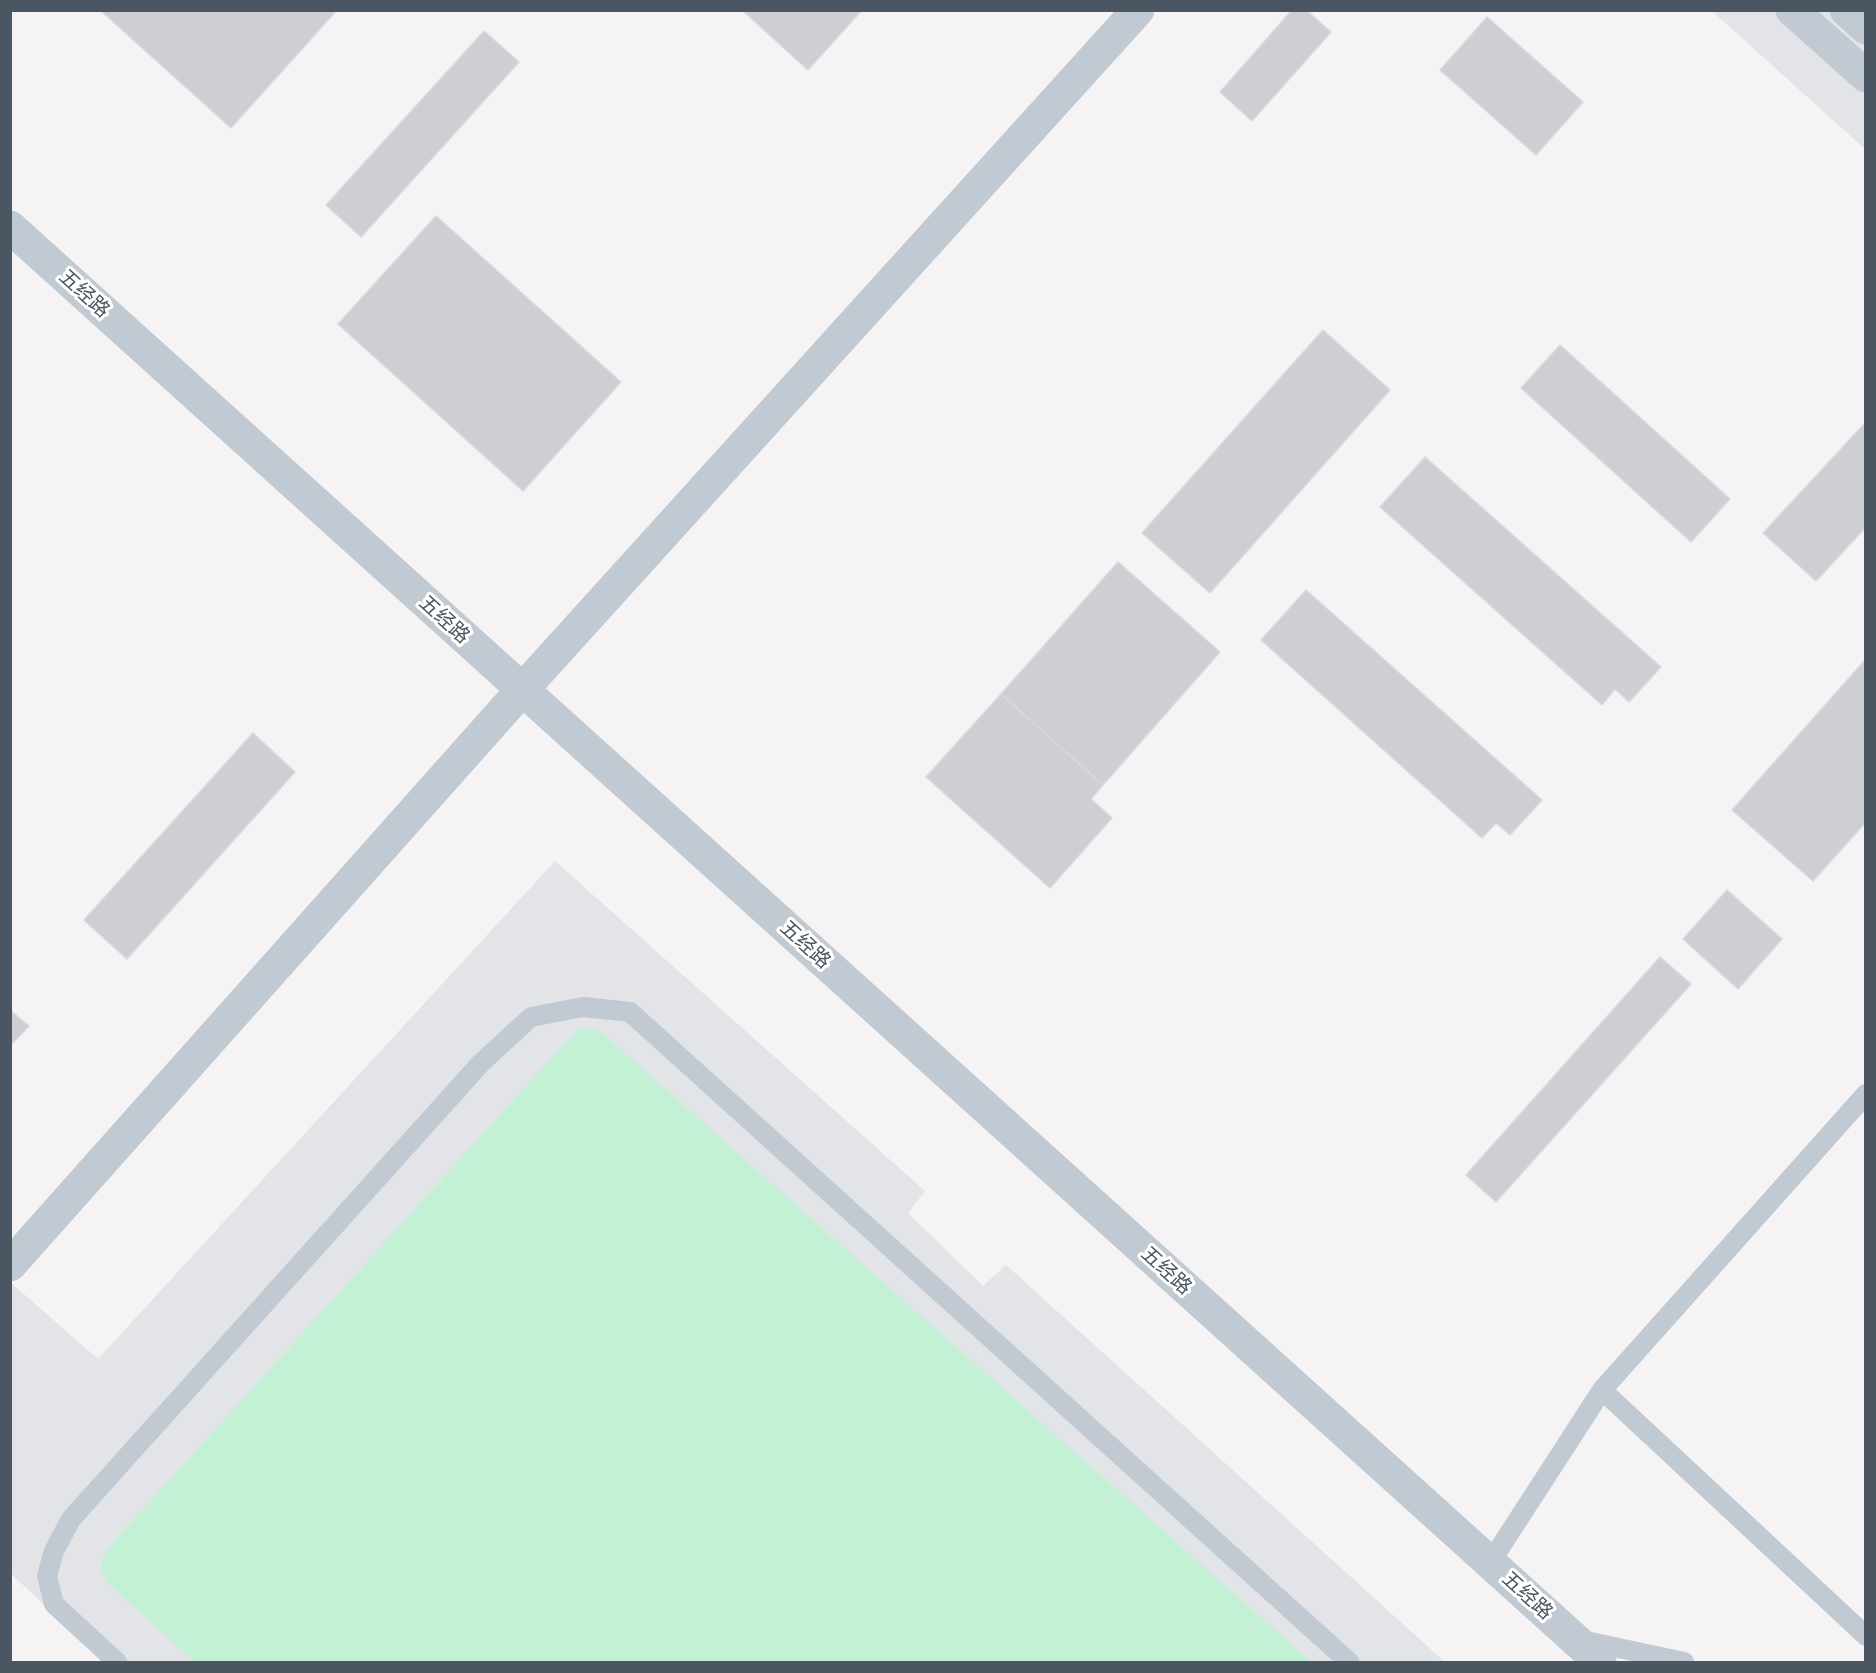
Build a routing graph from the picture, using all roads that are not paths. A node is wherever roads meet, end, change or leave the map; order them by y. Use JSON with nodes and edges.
{"nodes":[{"id":1,"x":1138,"y":10,"type":"edge"},
{"id":2,"x":1792,"y":10,"type":"edge"},
{"id":3,"x":1846,"y":10,"type":"edge"},
{"id":4,"x":1866,"y":28,"type":"edge"},
{"id":5,"x":1866,"y":76,"type":"edge"},
{"id":6,"x":10,"y":227,"type":"edge"},
{"id":7,"x":522,"y":690,"type":"junction"},
{"id":8,"x":1866,"y":1094,"type":"edge"},
{"id":9,"x":10,"y":1266,"type":"edge"},
{"id":10,"x":1602,"y":1390,"type":"junction"},
{"id":11,"x":1490,"y":1563,"type":"junction"},
{"id":12,"x":1866,"y":1636,"type":"edge"},
{"id":13,"x":1573,"y":1638,"type":"junction"},
{"id":14,"x":117,"y":1662,"type":"edge"},
{"id":15,"x":1349,"y":1662,"type":"edge"},
{"id":16,"x":1600,"y":1662,"type":"edge"},
{"id":17,"x":1684,"y":1662,"type":"edge"}],
"edges":[{"from":1,"to":7,"type":"street"},
{"from":2,"to":5,"type":"street"},
{"from":3,"to":4,"type":"street"},
{"from":6,"to":7,"type":"street","name":"五经路"},
{"from":7,"to":9,"type":"street"},
{"from":7,"to":11,"type":"street","name":"五经路"},
{"from":8,"to":10,"type":"lane"},
{"from":10,"to":11,"type":"lane"},
{"from":10,"to":12,"type":"lane"},
{"from":11,"to":13,"type":"street","name":"五经路"},
{"from":13,"to":16,"type":"street","name":"五经路"},
{"from":13,"to":17,"type":"lane"},
{"from":14,"to":15,"type":"lane"}]}
